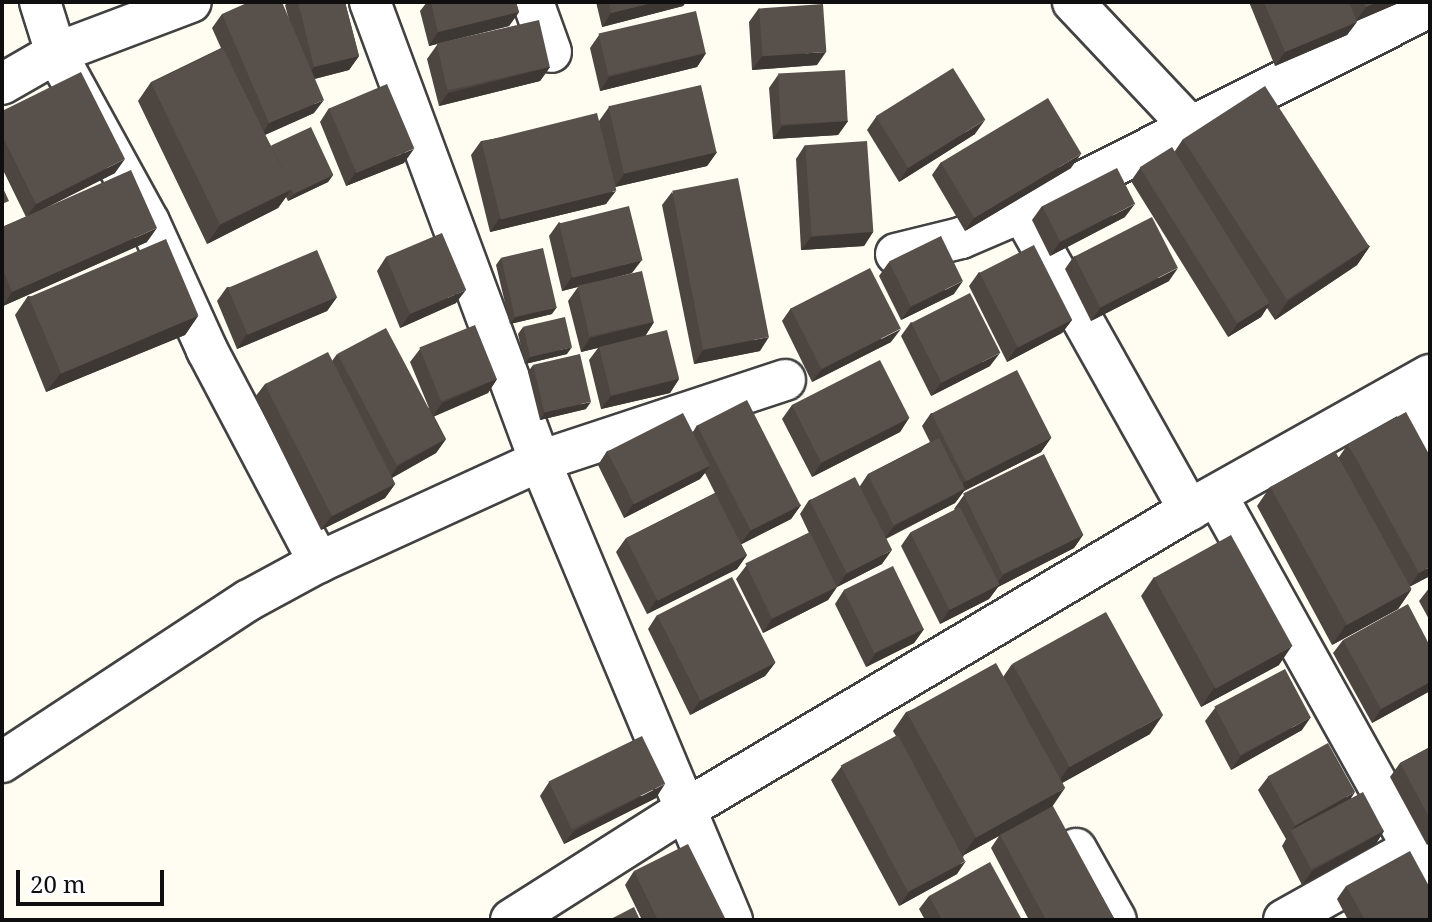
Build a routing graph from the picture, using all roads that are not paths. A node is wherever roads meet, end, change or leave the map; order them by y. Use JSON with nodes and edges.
{"nodes":[{"id":1,"x":40,"y":2,"type":"edge"},
{"id":2,"x":191,"y":2,"type":"edge"},
{"id":3,"x":370,"y":2,"type":"edge"},
{"id":4,"x":533,"y":2,"type":"edge"},
{"id":5,"x":1073,"y":2,"type":"edge"},
{"id":6,"x":1430,"y":7,"type":"edge"},
{"id":7,"x":551,"y":52,"type":"dead end"},
{"id":8,"x":56,"y":53,"type":"junction"},
{"id":9,"x":2,"y":84,"type":"edge"},
{"id":10,"x":1191,"y":127,"type":"junction"},
{"id":11,"x":1022,"y":212,"type":"junction"},
{"id":12,"x":896,"y":254,"type":"dead end"},
{"id":13,"x":785,"y":380,"type":"dead end"},
{"id":14,"x":1418,"y":383,"type":"edge"},
{"id":15,"x":1430,"y":433,"type":"edge"},
{"id":16,"x":540,"y":461,"type":"junction"},
{"id":17,"x":1203,"y":503,"type":"junction"},
{"id":18,"x":319,"y":562,"type":"junction"},
{"id":19,"x":2,"y":762,"type":"edge"},
{"id":20,"x":686,"y":809,"type":"junction"},
{"id":21,"x":1076,"y":849,"type":"edge"},
{"id":22,"x":1422,"y":863,"type":"edge"},
{"id":23,"x":511,"y":920,"type":"edge"},
{"id":24,"x":732,"y":920,"type":"edge"},
{"id":25,"x":1116,"y":920,"type":"edge"},
{"id":26,"x":1284,"y":920,"type":"edge"}],
"edges":[{"from":1,"to":8,"type":"street"},
{"from":2,"to":8,"type":"street"},
{"from":3,"to":16,"type":"street"},
{"from":4,"to":7,"type":"street"},
{"from":5,"to":10,"type":"street"},
{"from":6,"to":10,"type":"street"},
{"from":8,"to":9,"type":"street"},
{"from":8,"to":18,"type":"street"},
{"from":10,"to":11,"type":"street"},
{"from":11,"to":12,"type":"street"},
{"from":11,"to":17,"type":"street"},
{"from":13,"to":16,"type":"street"},
{"from":14,"to":15,"type":"street"},
{"from":14,"to":17,"type":"street"},
{"from":16,"to":18,"type":"street"},
{"from":16,"to":20,"type":"street"},
{"from":17,"to":20,"type":"street"},
{"from":17,"to":22,"type":"street"},
{"from":18,"to":19,"type":"street"},
{"from":20,"to":23,"type":"street"},
{"from":20,"to":24,"type":"street"},
{"from":21,"to":25,"type":"street"},
{"from":22,"to":26,"type":"street"}]}
